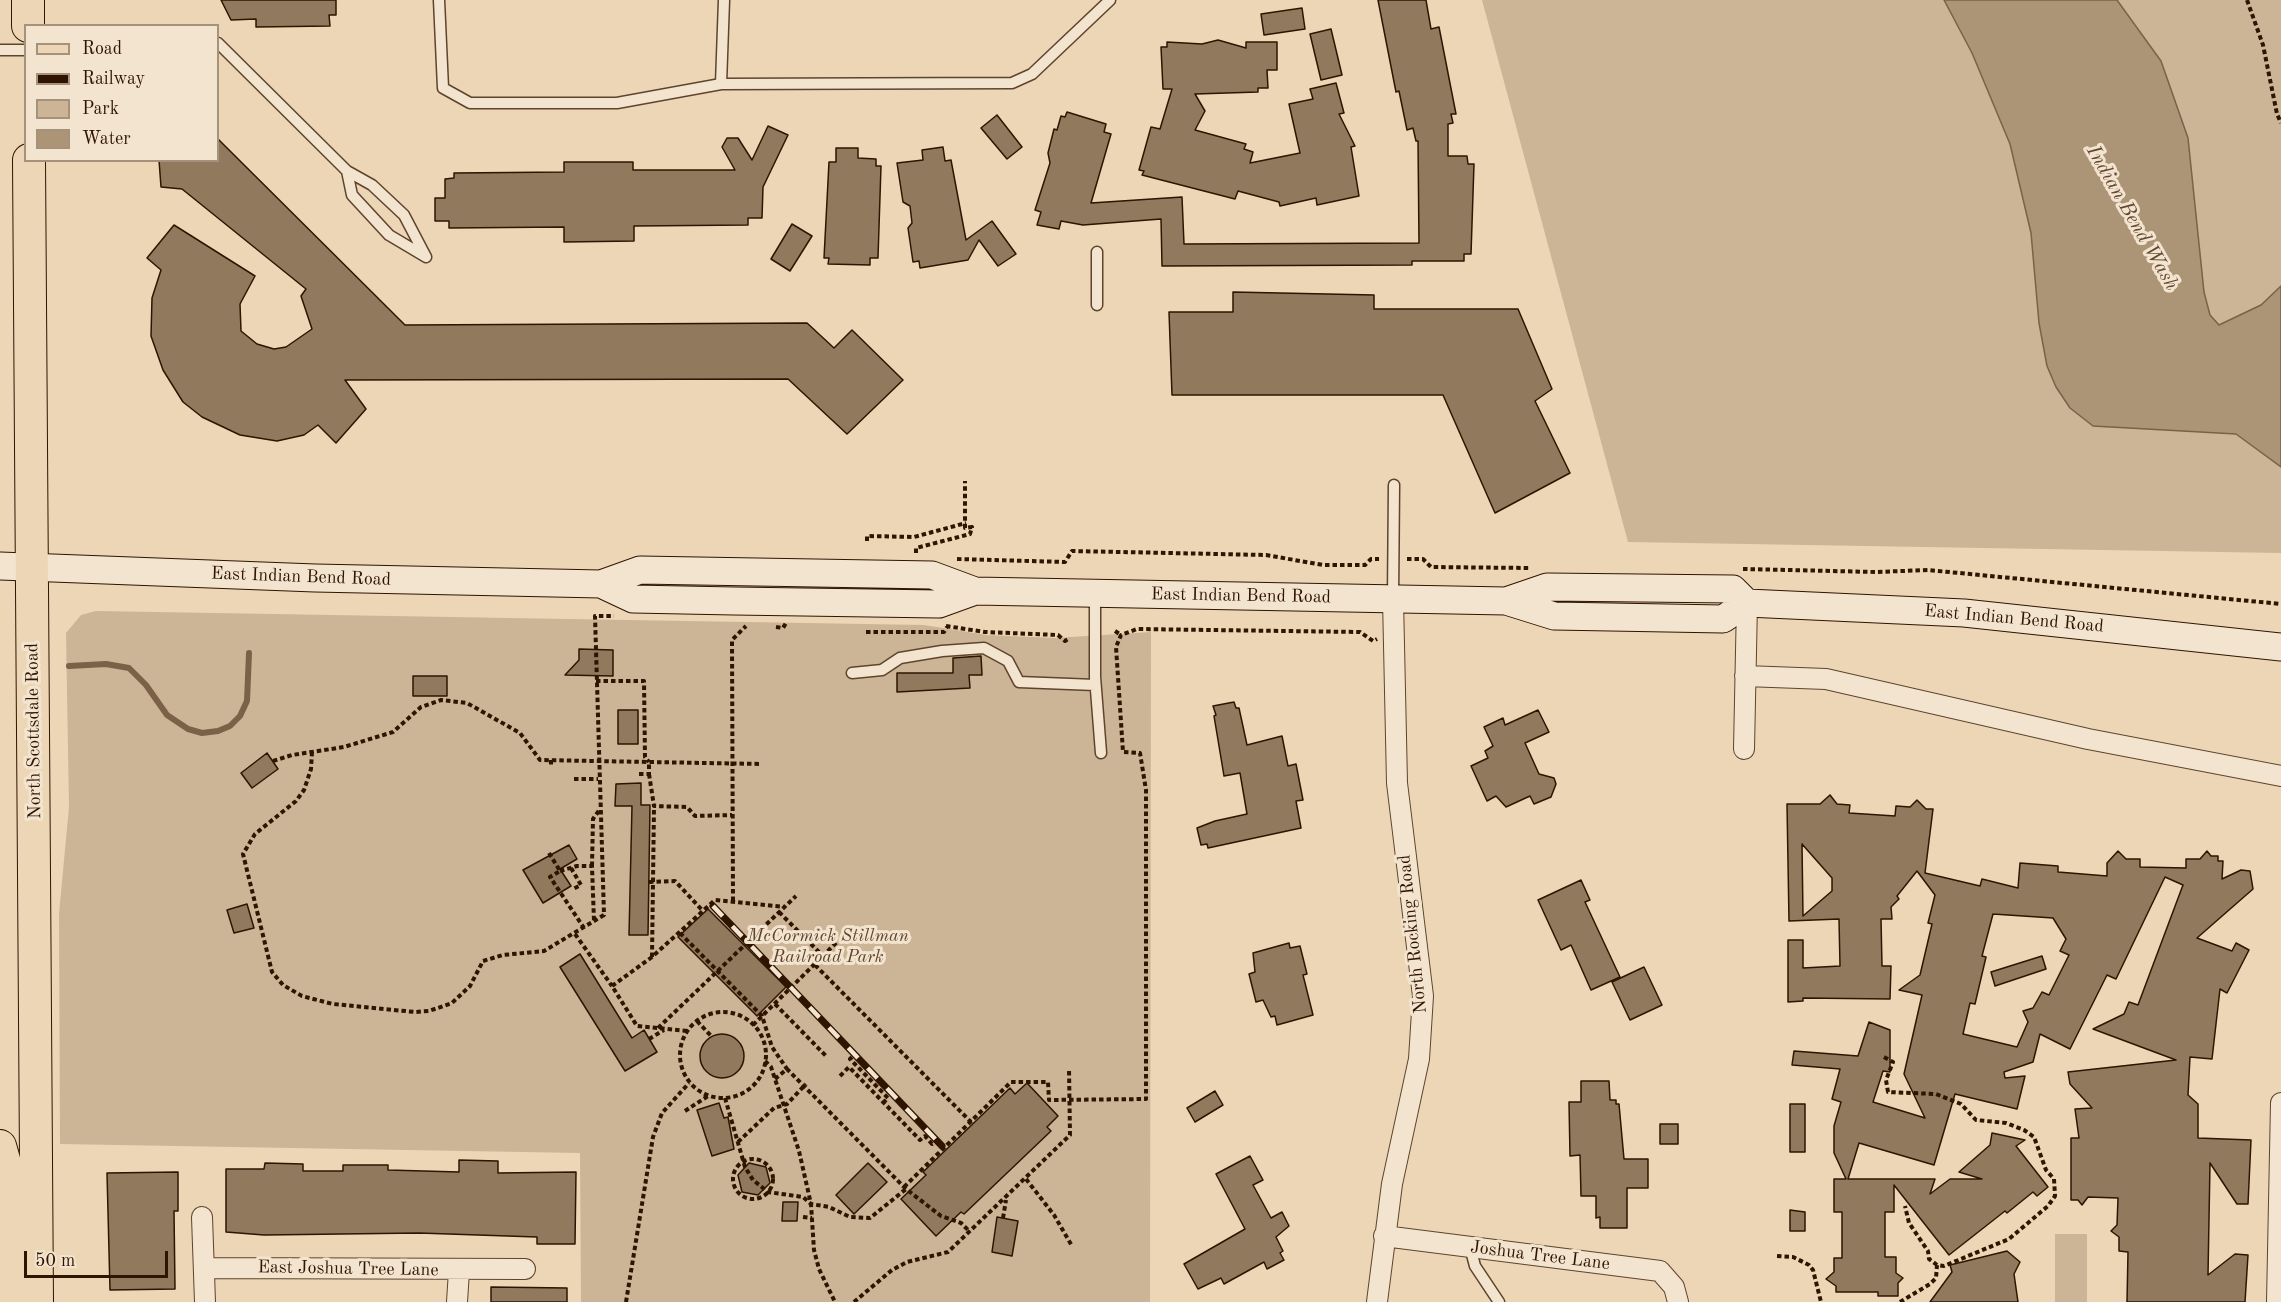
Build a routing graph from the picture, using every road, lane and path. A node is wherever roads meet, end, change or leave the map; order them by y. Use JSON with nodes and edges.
{"nodes":[{"id":1,"x":28,"y":0,"type":"edge"},
{"id":2,"x":439,"y":0,"type":"edge"},
{"id":3,"x":724,"y":0,"type":"edge"},
{"id":4,"x":1110,"y":0,"type":"edge"},
{"id":5,"x":2247,"y":0,"type":"edge"},
{"id":6,"x":28,"y":24,"type":"edge"},
{"id":7,"x":219,"y":44,"type":"edge"},
{"id":8,"x":0,"y":50,"type":"edge"},
{"id":9,"x":24,"y":50,"type":"edge"},
{"id":10,"x":721,"y":84,"type":"junction"},
{"id":11,"x":2281,"y":123,"type":"edge"},
{"id":12,"x":29,"y":162,"type":"edge"},
{"id":13,"x":347,"y":171,"type":"junction"},
{"id":14,"x":1097,"y":252,"type":"dead end"},
{"id":15,"x":1097,"y":305,"type":"dead end"},
{"id":16,"x":965,"y":481,"type":"dead end"},
{"id":17,"x":1394,"y":485,"type":"dead end"},
{"id":18,"x":966,"y":523,"type":"junction"},
{"id":19,"x":867,"y":541,"type":"dead end"},
{"id":20,"x":916,"y":558,"type":"dead end"},
{"id":21,"x":1392,"y":558,"type":"junction"},
{"id":22,"x":950,"y":559,"type":"dead end"},
{"id":23,"x":0,"y":566,"type":"edge"},
{"id":24,"x":33,"y":567,"type":"junction"},
{"id":25,"x":1532,"y":568,"type":"dead end"},
{"id":26,"x":1741,"y":569,"type":"dead end"},
{"id":27,"x":1095,"y":593,"type":"junction"},
{"id":28,"x":1393,"y":599,"type":"junction"},
{"id":29,"x":1747,"y":603,"type":"junction"},
{"id":30,"x":2281,"y":604,"type":"edge"},
{"id":31,"x":595,"y":616,"type":"dead end"},
{"id":32,"x":947,"y":626,"type":"dead end"},
{"id":33,"x":746,"y":627,"type":"dead end"},
{"id":34,"x":1115,"y":631,"type":"dead end"},
{"id":35,"x":866,"y":632,"type":"dead end"},
{"id":36,"x":1121,"y":635,"type":"junction"},
{"id":37,"x":1378,"y":638,"type":"dead end"},
{"id":38,"x":2280,"y":648,"type":"edge"},
{"id":39,"x":852,"y":673,"type":"dead end"},
{"id":40,"x":1745,"y":676,"type":"junction"},
{"id":41,"x":596,"y":681,"type":"junction"},
{"id":42,"x":1095,"y":685,"type":"junction"},
{"id":43,"x":1744,"y":749,"type":"dead end"},
{"id":44,"x":312,"y":752,"type":"junction"},
{"id":45,"x":1101,"y":753,"type":"dead end"},
{"id":46,"x":551,"y":760,"type":"junction"},
{"id":47,"x":273,"y":761,"type":"dead end"},
{"id":48,"x":598,"y":762,"type":"junction"},
{"id":49,"x":649,"y":762,"type":"junction"},
{"id":50,"x":732,"y":763,"type":"junction"},
{"id":51,"x":762,"y":764,"type":"dead end"},
{"id":52,"x":551,"y":767,"type":"dead end"},
{"id":53,"x":639,"y":774,"type":"dead end"},
{"id":54,"x":649,"y":774,"type":"junction"},
{"id":55,"x":2281,"y":776,"type":"edge"},
{"id":56,"x":574,"y":779,"type":"dead end"},
{"id":57,"x":598,"y":779,"type":"junction"},
{"id":58,"x":654,"y":806,"type":"junction"},
{"id":59,"x":600,"y":809,"type":"junction"},
{"id":60,"x":732,"y":815,"type":"junction"},
{"id":61,"x":549,"y":852,"type":"dead end"},
{"id":62,"x":592,"y":866,"type":"junction"},
{"id":63,"x":571,"y":868,"type":"junction"},
{"id":64,"x":560,"y":872,"type":"junction"},
{"id":65,"x":650,"y":882,"type":"junction"},
{"id":66,"x":573,"y":889,"type":"dead end"},
{"id":67,"x":796,"y":896,"type":"dead end"},
{"id":68,"x":733,"y":901,"type":"junction"},
{"id":69,"x":785,"y":907,"type":"junction"},
{"id":70,"x":702,"y":910,"type":"junction"},
{"id":71,"x":779,"y":912,"type":"junction"},
{"id":72,"x":257,"y":914,"type":"junction"},
{"id":73,"x":251,"y":916,"type":"dead end"},
{"id":74,"x":594,"y":921,"type":"junction"},
{"id":75,"x":584,"y":928,"type":"junction"},
{"id":76,"x":680,"y":933,"type":"junction"},
{"id":77,"x":575,"y":934,"type":"junction"},
{"id":78,"x":838,"y":941,"type":"dead end"},
{"id":79,"x":823,"y":956,"type":"junction"},
{"id":80,"x":652,"y":957,"type":"junction"},
{"id":81,"x":815,"y":965,"type":"junction"},
{"id":82,"x":717,"y":971,"type":"junction"},
{"id":83,"x":612,"y":986,"type":"junction"},
{"id":84,"x":775,"y":1004,"type":"junction"},
{"id":85,"x":762,"y":1016,"type":"junction"},
{"id":86,"x":697,"y":1020,"type":"junction"},
{"id":87,"x":753,"y":1025,"type":"junction"},
{"id":88,"x":657,"y":1029,"type":"junction"},
{"id":89,"x":664,"y":1029,"type":"junction"},
{"id":90,"x":687,"y":1031,"type":"junction"},
{"id":91,"x":712,"y":1037,"type":"dead end"},
{"id":92,"x":649,"y":1039,"type":"dead end"},
{"id":93,"x":827,"y":1057,"type":"dead end"},
{"id":94,"x":852,"y":1057,"type":"dead end"},
{"id":95,"x":1884,"y":1057,"type":"dead end"},
{"id":96,"x":765,"y":1061,"type":"junction"},
{"id":97,"x":1070,"y":1068,"type":"dead end"},
{"id":98,"x":787,"y":1069,"type":"junction"},
{"id":99,"x":840,"y":1076,"type":"dead end"},
{"id":100,"x":775,"y":1079,"type":"junction"},
{"id":101,"x":689,"y":1083,"type":"junction"},
{"id":102,"x":805,"y":1085,"type":"junction"},
{"id":103,"x":708,"y":1096,"type":"junction"},
{"id":104,"x":725,"y":1098,"type":"junction"},
{"id":105,"x":1070,"y":1100,"type":"junction"},
{"id":106,"x":884,"y":1102,"type":"junction"},
{"id":107,"x":2281,"y":1103,"type":"edge"},
{"id":108,"x":783,"y":1105,"type":"junction"},
{"id":109,"x":685,"y":1111,"type":"dead end"},
{"id":110,"x":971,"y":1122,"type":"junction"},
{"id":111,"x":738,"y":1142,"type":"junction"},
{"id":112,"x":934,"y":1142,"type":"dead end"},
{"id":113,"x":0,"y":1146,"type":"edge"},
{"id":114,"x":744,"y":1160,"type":"junction"},
{"id":115,"x":1026,"y":1179,"type":"junction"},
{"id":116,"x":905,"y":1188,"type":"junction"},
{"id":117,"x":768,"y":1192,"type":"junction"},
{"id":118,"x":1006,"y":1199,"type":"junction"},
{"id":119,"x":811,"y":1204,"type":"junction"},
{"id":120,"x":1905,"y":1206,"type":"dead end"},
{"id":121,"x":202,"y":1217,"type":"dead end"},
{"id":122,"x":803,"y":1217,"type":"dead end"},
{"id":123,"x":812,"y":1218,"type":"junction"},
{"id":124,"x":1003,"y":1218,"type":"dead end"},
{"id":125,"x":970,"y":1232,"type":"junction"},
{"id":126,"x":1384,"y":1236,"type":"junction"},
{"id":127,"x":1072,"y":1246,"type":"dead end"},
{"id":128,"x":1470,"y":1246,"type":"junction"},
{"id":129,"x":1777,"y":1256,"type":"dead end"},
{"id":130,"x":1937,"y":1265,"type":"junction"},
{"id":131,"x":204,"y":1268,"type":"junction"},
{"id":132,"x":525,"y":1269,"type":"dead end"},
{"id":133,"x":459,"y":1271,"type":"junction"},
{"id":134,"x":16,"y":1302,"type":"edge"},
{"id":135,"x":37,"y":1302,"type":"edge"},
{"id":136,"x":205,"y":1302,"type":"edge"},
{"id":137,"x":458,"y":1302,"type":"edge"},
{"id":138,"x":626,"y":1302,"type":"edge"},
{"id":139,"x":835,"y":1302,"type":"edge"},
{"id":140,"x":854,"y":1302,"type":"edge"},
{"id":141,"x":1377,"y":1302,"type":"edge"},
{"id":142,"x":1499,"y":1302,"type":"edge"},
{"id":143,"x":1678,"y":1302,"type":"edge"},
{"id":144,"x":1821,"y":1302,"type":"edge"},
{"id":145,"x":1900,"y":1302,"type":"edge"},
{"id":146,"x":2277,"y":1302,"type":"edge"}],
"edges":[{"from":1,"to":6,"type":"main road"},
{"from":2,"to":10,"type":"lane"},
{"from":3,"to":10,"type":"lane"},
{"from":4,"to":10,"type":"lane"},
{"from":5,"to":11,"type":"path"},
{"from":7,"to":13,"type":"lane"},
{"from":8,"to":9,"type":"lane"},
{"from":12,"to":24,"type":"main road","name":"North Scottsdale Road"},
{"from":13,"to":13,"type":"lane"},
{"from":14,"to":15,"type":"lane"},
{"from":16,"to":18,"type":"path"},
{"from":17,"to":21,"type":"lane"},
{"from":18,"to":19,"type":"path"},
{"from":18,"to":20,"type":"path"},
{"from":21,"to":22,"type":"path"},
{"from":21,"to":25,"type":"path"},
{"from":21,"to":28,"type":"lane"},
{"from":23,"to":24,"type":"main road","name":"East Indian Bend Road"},
{"from":24,"to":27,"type":"main road","name":"East Indian Bend Road"},
{"from":24,"to":135,"type":"main road","name":"North Scottsdale Road"},
{"from":26,"to":30,"type":"path"},
{"from":27,"to":28,"type":"main road","name":"East Indian Bend Road"},
{"from":27,"to":42,"type":"lane"},
{"from":28,"to":29,"type":"main road","name":"East Indian Bend Road"},
{"from":28,"to":126,"type":"street","name":"North Rocking Road"},
{"from":29,"to":38,"type":"main road","name":"East Indian Bend Road"},
{"from":29,"to":40,"type":"street"},
{"from":31,"to":41,"type":"path"},
{"from":32,"to":35,"type":"path"},
{"from":33,"to":50,"type":"path"},
{"from":34,"to":36,"type":"path"},
{"from":36,"to":37,"type":"path"},
{"from":36,"to":105,"type":"path"},
{"from":39,"to":42,"type":"lane"},
{"from":40,"to":43,"type":"street"},
{"from":40,"to":55,"type":"street"},
{"from":41,"to":48,"type":"path"},
{"from":41,"to":49,"type":"path"},
{"from":42,"to":45,"type":"lane"},
{"from":44,"to":46,"type":"path"},
{"from":44,"to":47,"type":"path"},
{"from":44,"to":72,"type":"path"},
{"from":46,"to":48,"type":"path"},
{"from":46,"to":52,"type":"path"},
{"from":48,"to":49,"type":"path"},
{"from":48,"to":57,"type":"path"},
{"from":49,"to":50,"type":"path"},
{"from":49,"to":54,"type":"path"},
{"from":50,"to":51,"type":"path"},
{"from":50,"to":60,"type":"path"},
{"from":53,"to":54,"type":"path"},
{"from":54,"to":58,"type":"path"},
{"from":56,"to":57,"type":"path"},
{"from":57,"to":59,"type":"path"},
{"from":58,"to":60,"type":"path"},
{"from":58,"to":65,"type":"path"},
{"from":59,"to":62,"type":"path"},
{"from":59,"to":74,"type":"path"},
{"from":60,"to":68,"type":"path"},
{"from":61,"to":64,"type":"path"},
{"from":62,"to":63,"type":"path"},
{"from":62,"to":74,"type":"path"},
{"from":63,"to":64,"type":"path"},
{"from":63,"to":66,"type":"path"},
{"from":64,"to":75,"type":"path"},
{"from":65,"to":70,"type":"path"},
{"from":65,"to":80,"type":"path"},
{"from":67,"to":69,"type":"path"},
{"from":68,"to":69,"type":"path"},
{"from":68,"to":70,"type":"path"},
{"from":69,"to":71,"type":"path"},
{"from":70,"to":76,"type":"path"},
{"from":71,"to":79,"type":"path"},
{"from":71,"to":82,"type":"path"},
{"from":72,"to":73,"type":"path"},
{"from":72,"to":77,"type":"path"},
{"from":74,"to":75,"type":"path"},
{"from":75,"to":77,"type":"path"},
{"from":76,"to":80,"type":"path"},
{"from":76,"to":82,"type":"path"},
{"from":77,"to":83,"type":"path"},
{"from":78,"to":79,"type":"path"},
{"from":79,"to":81,"type":"path"},
{"from":80,"to":83,"type":"path"},
{"from":81,"to":84,"type":"path"},
{"from":81,"to":110,"type":"path"},
{"from":82,"to":85,"type":"path"},
{"from":82,"to":88,"type":"path"},
{"from":83,"to":88,"type":"path"},
{"from":84,"to":85,"type":"path"},
{"from":84,"to":93,"type":"path"},
{"from":85,"to":87,"type":"path"},
{"from":85,"to":98,"type":"path"},
{"from":86,"to":87,"type":"path"},
{"from":86,"to":90,"type":"path"},
{"from":86,"to":91,"type":"path"},
{"from":87,"to":96,"type":"path"},
{"from":88,"to":89,"type":"path"},
{"from":89,"to":90,"type":"path"},
{"from":89,"to":92,"type":"path"},
{"from":90,"to":101,"type":"path"},
{"from":94,"to":106,"type":"path"},
{"from":95,"to":130,"type":"path"},
{"from":96,"to":100,"type":"path"},
{"from":96,"to":104,"type":"path"},
{"from":97,"to":105,"type":"path"},
{"from":98,"to":100,"type":"path"},
{"from":98,"to":102,"type":"path"},
{"from":99,"to":106,"type":"path"},
{"from":100,"to":108,"type":"path"},
{"from":101,"to":103,"type":"path"},
{"from":101,"to":138,"type":"path"},
{"from":102,"to":108,"type":"path"},
{"from":102,"to":116,"type":"path"},
{"from":103,"to":104,"type":"path"},
{"from":103,"to":109,"type":"path"},
{"from":104,"to":111,"type":"path"},
{"from":105,"to":110,"type":"path"},
{"from":105,"to":115,"type":"path"},
{"from":106,"to":112,"type":"path"},
{"from":107,"to":146,"type":"street"},
{"from":108,"to":111,"type":"path"},
{"from":108,"to":119,"type":"path"},
{"from":110,"to":116,"type":"path"},
{"from":111,"to":114,"type":"path"},
{"from":113,"to":134,"type":"main road"},
{"from":114,"to":117,"type":"path"},
{"from":114,"to":117,"type":"path"},
{"from":114,"to":117,"type":"path"},
{"from":115,"to":118,"type":"path"},
{"from":115,"to":127,"type":"path"},
{"from":116,"to":119,"type":"path"},
{"from":116,"to":125,"type":"path"},
{"from":117,"to":119,"type":"path"},
{"from":118,"to":124,"type":"path"},
{"from":118,"to":125,"type":"path"},
{"from":119,"to":123,"type":"path"},
{"from":120,"to":130,"type":"path"},
{"from":121,"to":131,"type":"street"},
{"from":122,"to":123,"type":"path"},
{"from":123,"to":139,"type":"path"},
{"from":125,"to":140,"type":"path"},
{"from":126,"to":128,"type":"street","name":"Joshua Tree Lane"},
{"from":126,"to":141,"type":"street","name":"North Rocking Road"},
{"from":128,"to":142,"type":"lane"},
{"from":128,"to":143,"type":"street","name":"Joshua Tree Lane"},
{"from":129,"to":144,"type":"path"},
{"from":130,"to":145,"type":"path"},
{"from":131,"to":133,"type":"street","name":"East Joshua Tree Lane"},
{"from":131,"to":136,"type":"street"},
{"from":132,"to":133,"type":"street","name":"East Joshua Tree Lane"},
{"from":133,"to":137,"type":"street"}]}
